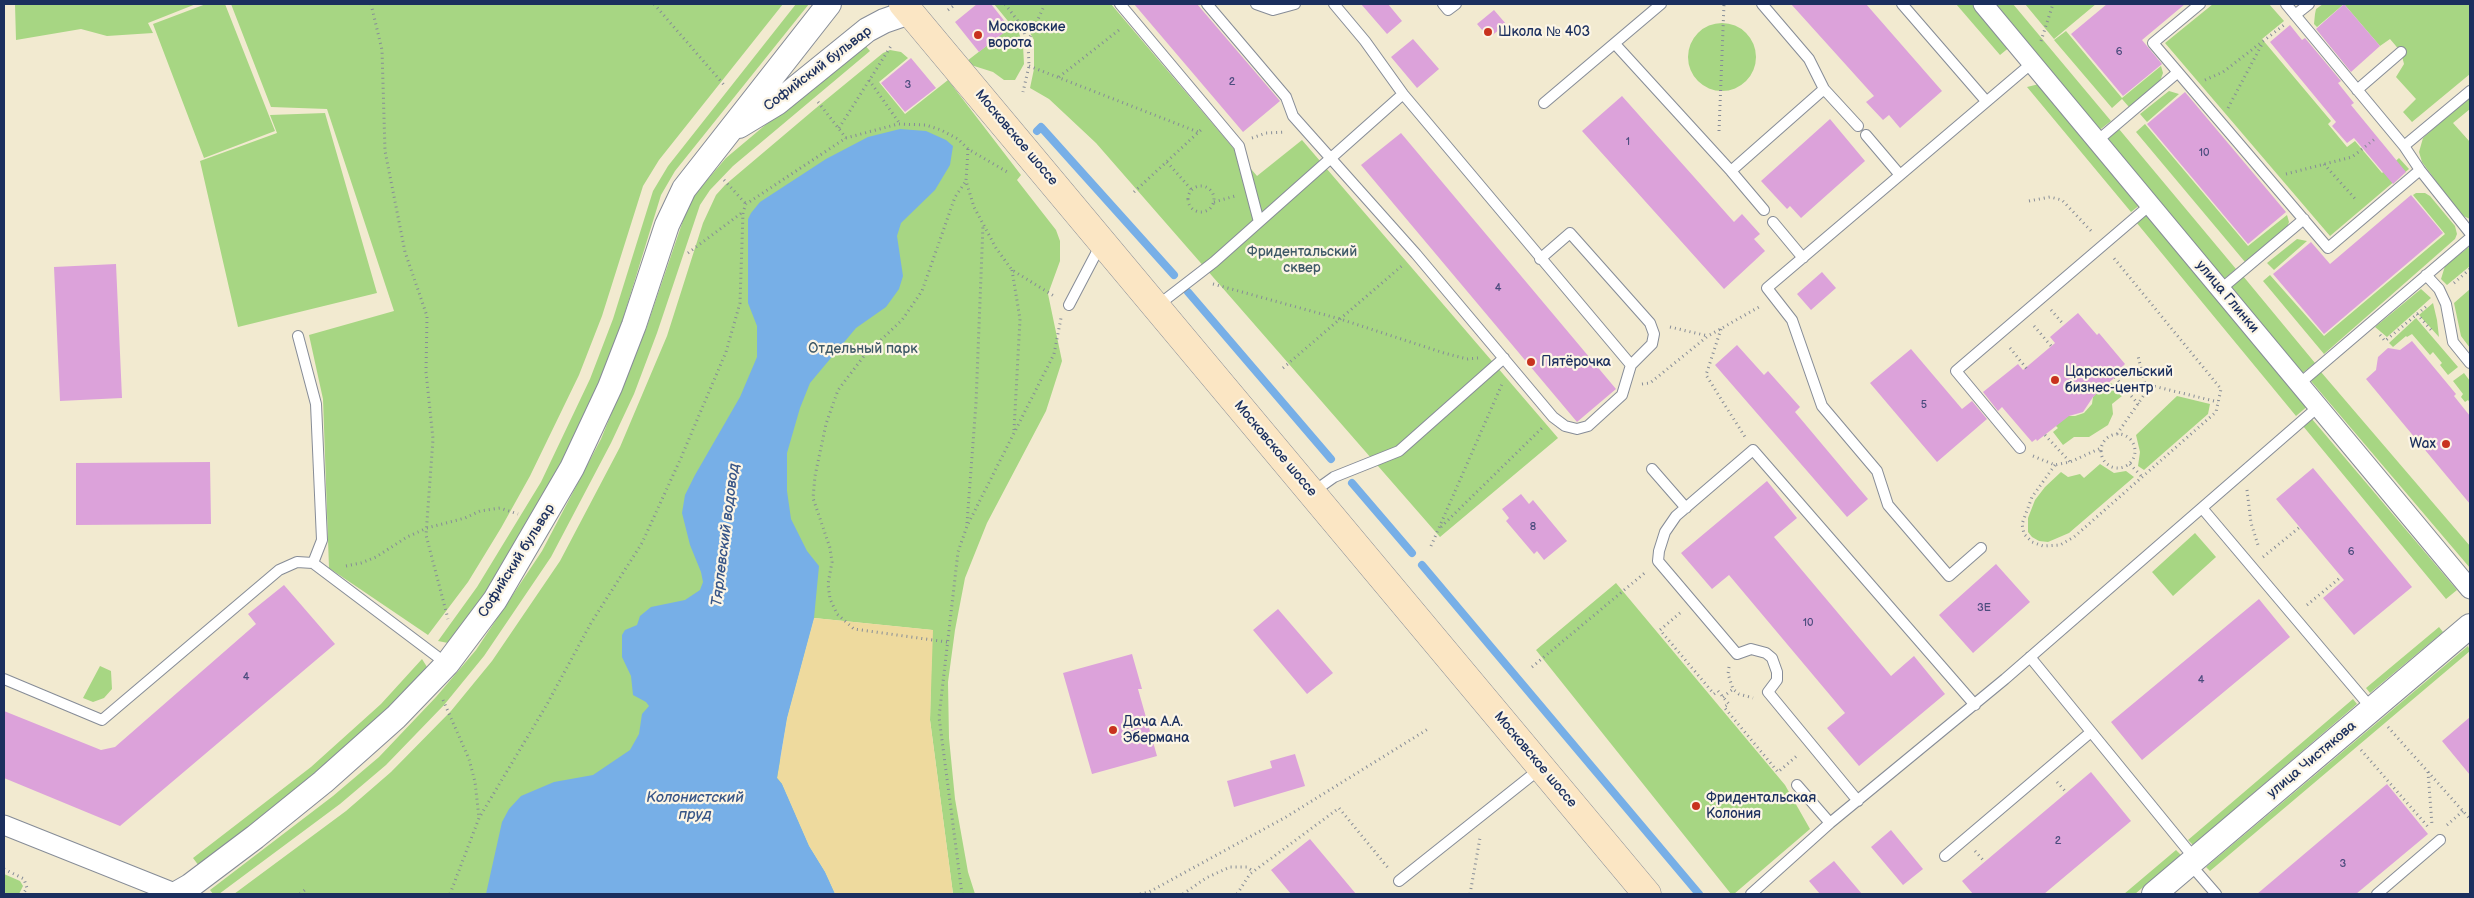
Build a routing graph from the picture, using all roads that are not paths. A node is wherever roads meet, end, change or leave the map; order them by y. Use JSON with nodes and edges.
{"nodes":[{"id":1,"x":828,"y":4,"type":"edge"},
{"id":2,"x":1120,"y":4,"type":"edge"},
{"id":3,"x":1207,"y":4,"type":"edge"},
{"id":4,"x":1256,"y":4,"type":"edge"},
{"id":5,"x":1295,"y":4,"type":"edge"},
{"id":6,"x":1334,"y":4,"type":"edge"},
{"id":7,"x":1443,"y":4,"type":"edge"},
{"id":8,"x":1456,"y":4,"type":"edge"},
{"id":9,"x":1661,"y":4,"type":"edge"},
{"id":10,"x":1762,"y":4,"type":"edge"},
{"id":11,"x":1902,"y":4,"type":"edge"},
{"id":12,"x":1983,"y":4,"type":"edge"},
{"id":13,"x":2200,"y":4,"type":"edge"},
{"id":14,"x":2286,"y":4,"type":"edge"},
{"id":15,"x":2309,"y":4,"type":"edge"},
{"id":16,"x":907,"y":8,"type":"edge"},
{"id":17,"x":2295,"y":15,"type":"junction"},
{"id":18,"x":1615,"y":44,"type":"junction"},
{"id":19,"x":2401,"y":52,"type":"dead end"},
{"id":20,"x":2032,"y":63,"type":"junction"},
{"id":21,"x":2177,"y":73,"type":"junction"},
{"id":22,"x":1824,"y":89,"type":"junction"},
{"id":23,"x":2357,"y":90,"type":"junction"},
{"id":24,"x":2470,"y":91,"type":"edge"},
{"id":25,"x":1403,"y":94,"type":"junction"},
{"id":26,"x":1986,"y":101,"type":"junction"},
{"id":27,"x":1544,"y":103,"type":"dead end"},
{"id":28,"x":1858,"y":126,"type":"dead end"},
{"id":29,"x":729,"y":132,"type":"junction"},
{"id":30,"x":1866,"y":135,"type":"dead end"},
{"id":31,"x":2097,"y":141,"type":"junction"},
{"id":32,"x":2404,"y":146,"type":"junction"},
{"id":33,"x":1331,"y":158,"type":"junction"},
{"id":34,"x":1731,"y":170,"type":"junction"},
{"id":35,"x":2420,"y":170,"type":"junction"},
{"id":36,"x":1900,"y":175,"type":"junction"},
{"id":37,"x":2150,"y":205,"type":"junction"},
{"id":38,"x":1764,"y":210,"type":"dead end"},
{"id":39,"x":2304,"y":219,"type":"junction"},
{"id":40,"x":1259,"y":222,"type":"junction"},
{"id":41,"x":1773,"y":222,"type":"dead end"},
{"id":42,"x":2470,"y":233,"type":"edge"},
{"id":43,"x":2470,"y":238,"type":"edge"},
{"id":44,"x":1102,"y":242,"type":"junction"},
{"id":45,"x":1803,"y":258,"type":"junction"},
{"id":46,"x":1540,"y":259,"type":"junction"},
{"id":47,"x":2426,"y":275,"type":"junction"},
{"id":48,"x":2221,"y":289,"type":"junction"},
{"id":49,"x":1069,"y":305,"type":"road end"},
{"id":50,"x":1156,"y":306,"type":"junction"},
{"id":51,"x":298,"y":336,"type":"dead end"},
{"id":52,"x":1507,"y":361,"type":"junction"},
{"id":53,"x":2470,"y":363,"type":"edge"},
{"id":54,"x":1631,"y":365,"type":"junction"},
{"id":55,"x":2299,"y":384,"type":"junction"},
{"id":56,"x":2318,"y":407,"type":"junction"},
{"id":57,"x":2020,"y":448,"type":"road end"},
{"id":58,"x":1652,"y":468,"type":"dead end"},
{"id":59,"x":1312,"y":493,"type":"junction"},
{"id":60,"x":1686,"y":508,"type":"junction"},
{"id":61,"x":2202,"y":508,"type":"junction"},
{"id":62,"x":1981,"y":548,"type":"dead end"},
{"id":63,"x":313,"y":563,"type":"junction"},
{"id":64,"x":2470,"y":589,"type":"edge"},
{"id":65,"x":2470,"y":626,"type":"edge"},
{"id":66,"x":2030,"y":657,"type":"junction"},
{"id":67,"x":447,"y":664,"type":"junction"},
{"id":68,"x":4,"y":679,"type":"edge"},
{"id":69,"x":1974,"y":705,"type":"junction"},
{"id":70,"x":2372,"y":709,"type":"junction"},
{"id":71,"x":2091,"y":732,"type":"junction"},
{"id":72,"x":1541,"y":767,"type":"junction"},
{"id":73,"x":1797,"y":785,"type":"dead end"},
{"id":74,"x":1858,"y":801,"type":"junction"},
{"id":75,"x":1830,"y":823,"type":"junction"},
{"id":76,"x":4,"y":825,"type":"edge"},
{"id":77,"x":2440,"y":840,"type":"dead end"},
{"id":78,"x":1945,"y":856,"type":"dead end"},
{"id":79,"x":2192,"y":861,"type":"junction"},
{"id":80,"x":1399,"y":881,"type":"road end"},
{"id":81,"x":177,"y":894,"type":"edge"},
{"id":82,"x":1648,"y":894,"type":"edge"},
{"id":83,"x":1751,"y":894,"type":"edge"},
{"id":84,"x":2154,"y":894,"type":"edge"},
{"id":85,"x":2216,"y":894,"type":"edge"},
{"id":86,"x":2377,"y":894,"type":"edge"}],
"edges":[{"from":1,"to":29,"type":"street","name":"Софийский бульвар"},
{"from":2,"to":40,"type":"lane"},
{"from":3,"to":33,"type":"lane"},
{"from":4,"to":5,"type":"lane"},
{"from":6,"to":25,"type":"lane"},
{"from":7,"to":8,"type":"lane"},
{"from":9,"to":18,"type":"lane"},
{"from":10,"to":22,"type":"lane"},
{"from":11,"to":26,"type":"lane"},
{"from":12,"to":20,"type":"street","name":"улица Глинки"},
{"from":13,"to":21,"type":"lane"},
{"from":14,"to":17,"type":"lane"},
{"from":15,"to":17,"type":"lane"},
{"from":16,"to":29,"type":"street","name":"Софийский бульвар"},
{"from":16,"to":44,"type":"main road","name":"Московское шоссе"},
{"from":17,"to":23,"type":"lane"},
{"from":18,"to":27,"type":"lane"},
{"from":18,"to":34,"type":"lane"},
{"from":19,"to":23,"type":"lane"},
{"from":20,"to":26,"type":"lane"},
{"from":20,"to":31,"type":"street","name":"улица Глинки"},
{"from":21,"to":31,"type":"lane"},
{"from":21,"to":39,"type":"lane"},
{"from":22,"to":28,"type":"lane"},
{"from":22,"to":34,"type":"lane"},
{"from":23,"to":32,"type":"lane"},
{"from":24,"to":32,"type":"lane"},
{"from":25,"to":33,"type":"lane"},
{"from":25,"to":46,"type":"lane"},
{"from":26,"to":36,"type":"lane"},
{"from":29,"to":67,"type":"street","name":"Софийский бульвар"},
{"from":30,"to":36,"type":"lane"},
{"from":31,"to":37,"type":"street","name":"улица Глинки"},
{"from":32,"to":35,"type":"lane"},
{"from":33,"to":40,"type":"lane"},
{"from":33,"to":52,"type":"lane"},
{"from":34,"to":38,"type":"lane"},
{"from":35,"to":39,"type":"lane"},
{"from":35,"to":42,"type":"lane"},
{"from":36,"to":45,"type":"lane"},
{"from":37,"to":48,"type":"street","name":"улица Глинки"},
{"from":37,"to":57,"type":"lane"},
{"from":39,"to":48,"type":"lane"},
{"from":40,"to":50,"type":"lane"},
{"from":41,"to":45,"type":"lane"},
{"from":43,"to":47,"type":"lane"},
{"from":44,"to":49,"type":"lane"},
{"from":44,"to":50,"type":"main road","name":"Московское шоссе"},
{"from":45,"to":62,"type":"lane"},
{"from":46,"to":54,"type":"lane"},
{"from":46,"to":54,"type":"lane"},
{"from":47,"to":53,"type":"lane"},
{"from":47,"to":55,"type":"lane"},
{"from":48,"to":55,"type":"street","name":"улица Глинки"},
{"from":50,"to":59,"type":"main road","name":"Московское шоссе"},
{"from":51,"to":63,"type":"lane"},
{"from":52,"to":54,"type":"lane"},
{"from":52,"to":59,"type":"lane"},
{"from":55,"to":56,"type":"street","name":"улица Глинки"},
{"from":56,"to":61,"type":"lane"},
{"from":56,"to":64,"type":"street","name":"улица Глинки"},
{"from":58,"to":60,"type":"lane"},
{"from":59,"to":72,"type":"main road","name":"Московское шоссе"},
{"from":60,"to":69,"type":"lane"},
{"from":60,"to":74,"type":"lane"},
{"from":61,"to":66,"type":"lane"},
{"from":61,"to":70,"type":"lane"},
{"from":63,"to":67,"type":"lane"},
{"from":63,"to":68,"type":"lane"},
{"from":65,"to":70,"type":"street","name":"улица Чистякова"},
{"from":66,"to":69,"type":"lane"},
{"from":66,"to":71,"type":"lane"},
{"from":67,"to":81,"type":"street","name":"Софийский бульвар"},
{"from":69,"to":74,"type":"lane"},
{"from":70,"to":79,"type":"street","name":"улица Чистякова"},
{"from":71,"to":78,"type":"lane"},
{"from":71,"to":79,"type":"lane"},
{"from":72,"to":80,"type":"lane"},
{"from":72,"to":82,"type":"main road","name":"Московское шоссе"},
{"from":73,"to":75,"type":"lane"},
{"from":74,"to":75,"type":"lane"},
{"from":75,"to":83,"type":"lane"},
{"from":76,"to":81,"type":"street"},
{"from":77,"to":86,"type":"lane"},
{"from":79,"to":84,"type":"street","name":"улица Чистякова"},
{"from":79,"to":85,"type":"lane"}]}
